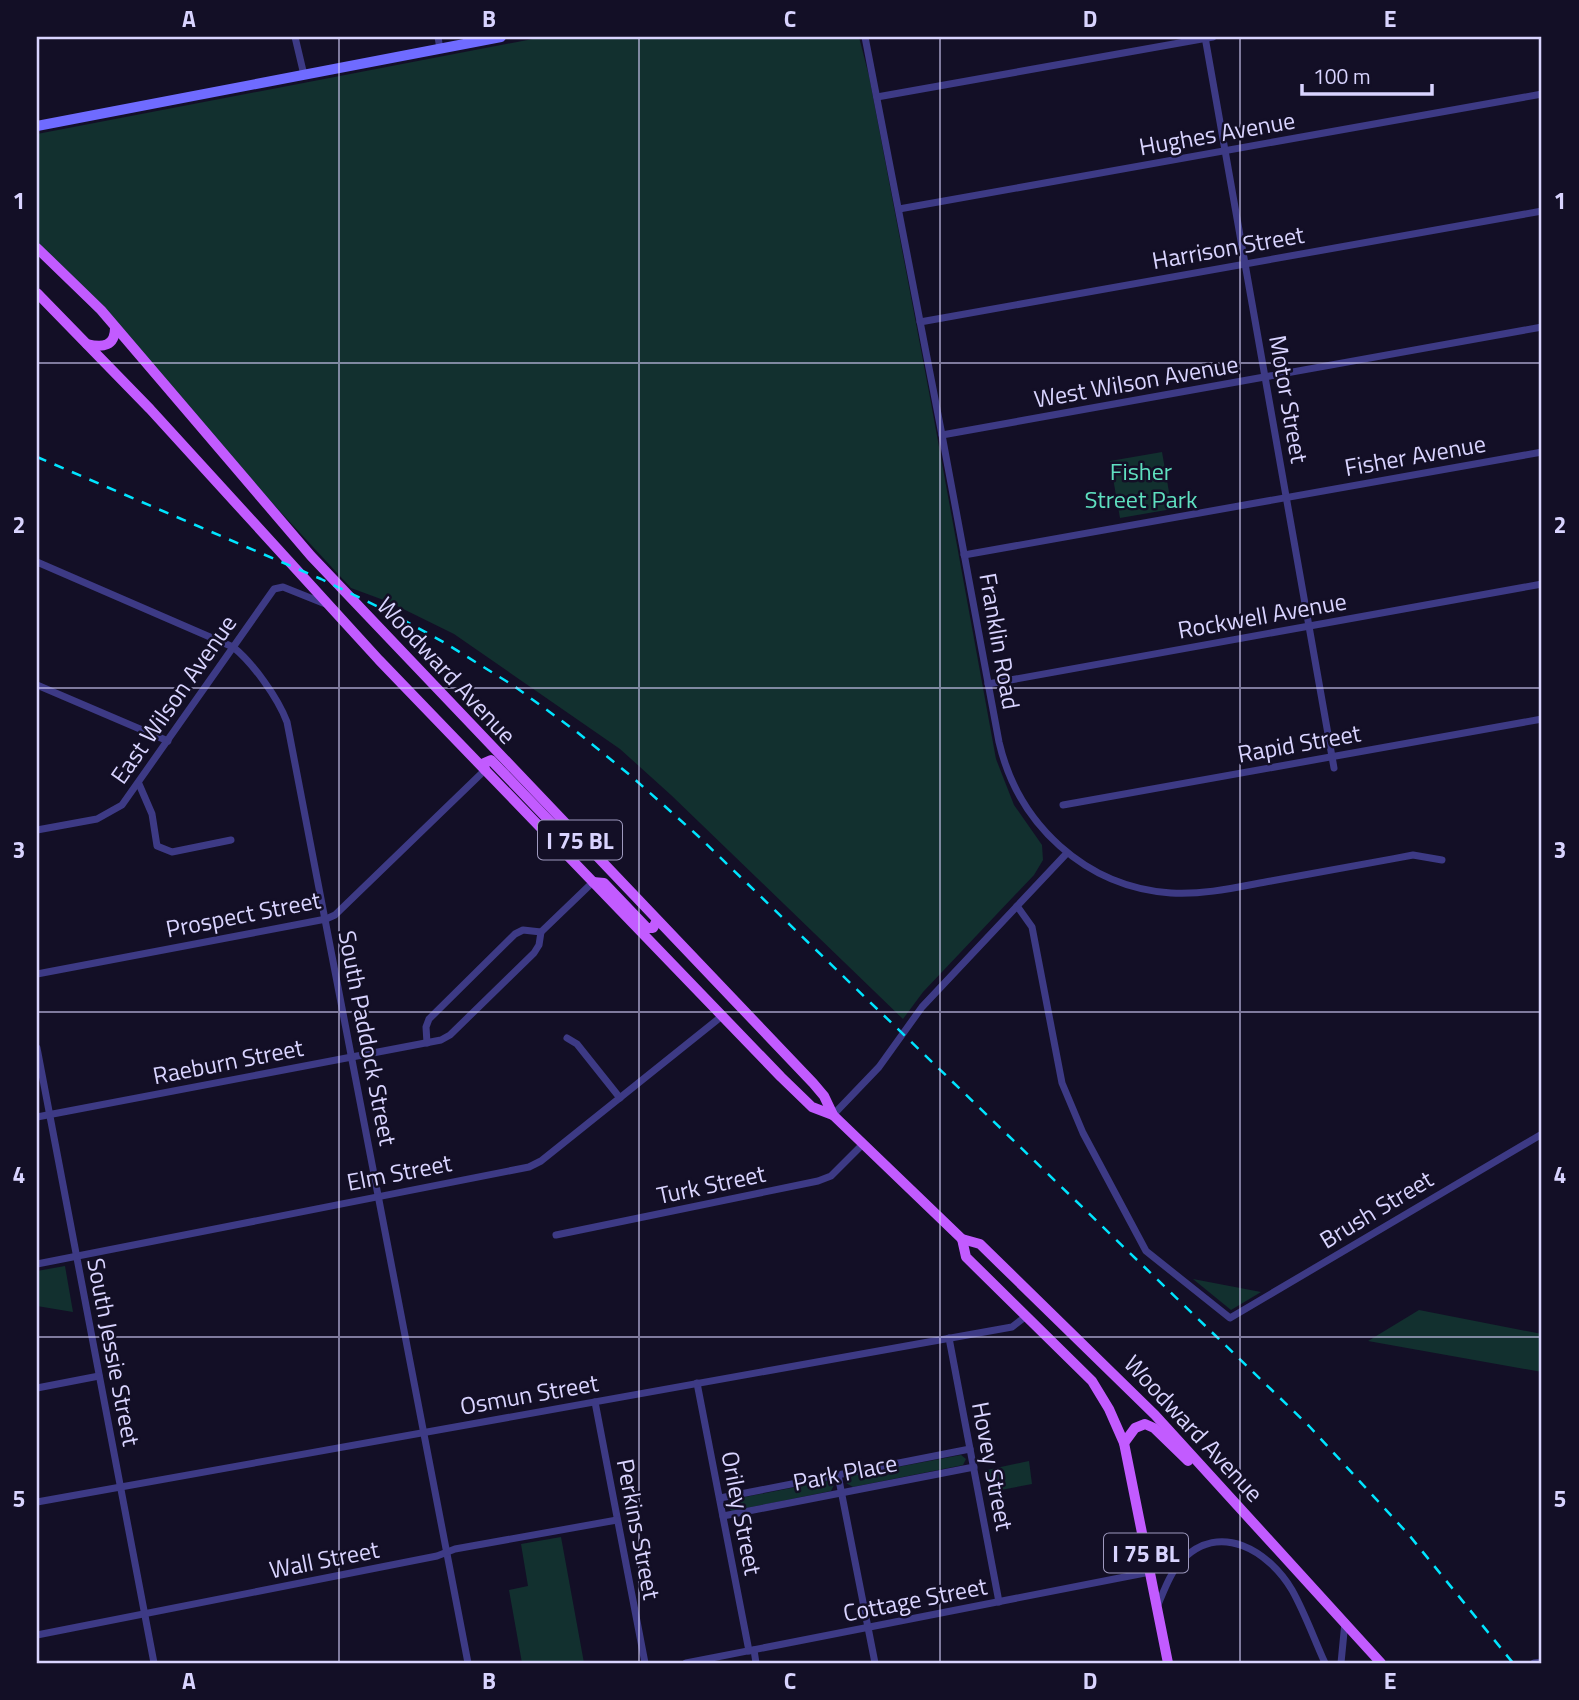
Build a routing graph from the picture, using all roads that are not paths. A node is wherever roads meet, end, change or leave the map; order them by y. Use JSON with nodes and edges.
{"nodes":[{"id":1,"x":295,"y":37,"type":"edge"},
{"id":2,"x":438,"y":37,"type":"edge"},
{"id":3,"x":501,"y":37,"type":"edge"},
{"id":4,"x":865,"y":37,"type":"edge"},
{"id":5,"x":1207,"y":37,"type":"edge"},
{"id":6,"x":440,"y":48,"type":"junction"},
{"id":7,"x":303,"y":75,"type":"junction"},
{"id":8,"x":1542,"y":94,"type":"edge"},
{"id":9,"x":877,"y":97,"type":"junction"},
{"id":10,"x":37,"y":126,"type":"edge"},
{"id":11,"x":1225,"y":151,"type":"junction"},
{"id":12,"x":899,"y":209,"type":"junction"},
{"id":13,"x":1542,"y":211,"type":"edge"},
{"id":14,"x":37,"y":248,"type":"edge"},
{"id":15,"x":1245,"y":264,"type":"junction"},
{"id":16,"x":37,"y":293,"type":"edge"},
{"id":17,"x":920,"y":322,"type":"junction"},
{"id":18,"x":1542,"y":327,"type":"edge"},
{"id":19,"x":116,"y":328,"type":"junction"},
{"id":20,"x":87,"y":344,"type":"junction"},
{"id":21,"x":1265,"y":377,"type":"junction"},
{"id":22,"x":942,"y":435,"type":"junction"},
{"id":23,"x":1542,"y":452,"type":"edge"},
{"id":24,"x":1287,"y":498,"type":"junction"},
{"id":25,"x":964,"y":555,"type":"junction"},
{"id":26,"x":37,"y":562,"type":"edge"},
{"id":27,"x":1542,"y":584,"type":"edge"},
{"id":28,"x":327,"y":605,"type":"junction"},
{"id":29,"x":1310,"y":626,"type":"junction"},
{"id":30,"x":233,"y":647,"type":"junction"},
{"id":31,"x":988,"y":684,"type":"junction"},
{"id":32,"x":37,"y":685,"type":"edge"},
{"id":33,"x":1542,"y":719,"type":"edge"},
{"id":34,"x":168,"y":741,"type":"junction"},
{"id":35,"x":1332,"y":757,"type":"junction"},
{"id":36,"x":1334,"y":768,"type":"dead end"},
{"id":37,"x":485,"y":770,"type":"junction"},
{"id":38,"x":139,"y":784,"type":"junction"},
{"id":39,"x":1063,"y":805,"type":"dead end"},
{"id":40,"x":37,"y":830,"type":"edge"},
{"id":41,"x":578,"y":838,"type":"junction"},
{"id":42,"x":232,"y":841,"type":"dead end"},
{"id":43,"x":1067,"y":853,"type":"junction"},
{"id":44,"x":1442,"y":860,"type":"dead end"},
{"id":45,"x":593,"y":882,"type":"junction"},
{"id":46,"x":1017,"y":906,"type":"junction"},
{"id":47,"x":326,"y":919,"type":"junction"},
{"id":48,"x":657,"y":920,"type":"junction"},
{"id":49,"x":541,"y":932,"type":"junction"},
{"id":50,"x":37,"y":974,"type":"edge"},
{"id":51,"x":722,"y":1016,"type":"junction"},
{"id":52,"x":567,"y":1038,"type":"dead end"},
{"id":53,"x":427,"y":1043,"type":"junction"},
{"id":54,"x":37,"y":1048,"type":"edge"},
{"id":55,"x":353,"y":1057,"type":"junction"},
{"id":56,"x":620,"y":1098,"type":"junction"},
{"id":57,"x":49,"y":1114,"type":"junction"},
{"id":58,"x":832,"y":1115,"type":"junction"},
{"id":59,"x":37,"y":1117,"type":"edge"},
{"id":60,"x":1542,"y":1134,"type":"edge"},
{"id":61,"x":862,"y":1145,"type":"junction"},
{"id":62,"x":379,"y":1196,"type":"junction"},
{"id":63,"x":556,"y":1235,"type":"dead end"},
{"id":64,"x":962,"y":1239,"type":"junction"},
{"id":65,"x":76,"y":1255,"type":"junction"},
{"id":66,"x":37,"y":1264,"type":"edge"},
{"id":67,"x":1025,"y":1317,"type":"junction"},
{"id":68,"x":949,"y":1338,"type":"junction"},
{"id":69,"x":99,"y":1376,"type":"junction"},
{"id":70,"x":697,"y":1383,"type":"junction"},
{"id":71,"x":37,"y":1388,"type":"edge"},
{"id":72,"x":595,"y":1402,"type":"junction"},
{"id":73,"x":424,"y":1433,"type":"junction"},
{"id":74,"x":1124,"y":1443,"type":"junction"},
{"id":75,"x":970,"y":1449,"type":"junction"},
{"id":76,"x":974,"y":1467,"type":"junction"},
{"id":77,"x":838,"y":1475,"type":"junction"},
{"id":78,"x":1218,"y":1484,"type":"junction"},
{"id":79,"x":121,"y":1487,"type":"junction"},
{"id":80,"x":841,"y":1493,"type":"junction"},
{"id":81,"x":720,"y":1498,"type":"junction"},
{"id":82,"x":37,"y":1502,"type":"edge"},
{"id":83,"x":723,"y":1516,"type":"junction"},
{"id":84,"x":617,"y":1520,"type":"junction"},
{"id":85,"x":447,"y":1552,"type":"junction"},
{"id":86,"x":1150,"y":1572,"type":"junction"},
{"id":87,"x":999,"y":1602,"type":"junction"},
{"id":88,"x":1157,"y":1607,"type":"junction"},
{"id":89,"x":145,"y":1614,"type":"junction"},
{"id":90,"x":1345,"y":1622,"type":"junction"},
{"id":91,"x":868,"y":1627,"type":"junction"},
{"id":92,"x":37,"y":1635,"type":"edge"},
{"id":93,"x":751,"y":1651,"type":"junction"},
{"id":94,"x":1542,"y":1662,"type":"edge"},
{"id":95,"x":154,"y":1663,"type":"edge"},
{"id":96,"x":468,"y":1663,"type":"edge"},
{"id":97,"x":645,"y":1663,"type":"edge"},
{"id":98,"x":687,"y":1663,"type":"edge"},
{"id":99,"x":756,"y":1663,"type":"edge"},
{"id":100,"x":875,"y":1663,"type":"edge"},
{"id":101,"x":1168,"y":1663,"type":"edge"},
{"id":102,"x":1325,"y":1663,"type":"edge"},
{"id":103,"x":1341,"y":1663,"type":"edge"},
{"id":104,"x":1381,"y":1663,"type":"edge"},
{"id":105,"x":1534,"y":1663,"type":"edge"}],
"edges":[{"from":1,"to":7,"type":"street"},
{"from":2,"to":6,"type":"street"},
{"from":3,"to":6,"type":"street"},
{"from":4,"to":9,"type":"street","name":"Franklin Road"},
{"from":5,"to":9,"type":"street"},
{"from":5,"to":11,"type":"street","name":"Motor Street"},
{"from":6,"to":7,"type":"street"},
{"from":7,"to":10,"type":"street"},
{"from":8,"to":11,"type":"street","name":"Hughes Avenue"},
{"from":9,"to":12,"type":"street","name":"Franklin Road"},
{"from":11,"to":12,"type":"street","name":"Hughes Avenue"},
{"from":11,"to":15,"type":"street","name":"Motor Street"},
{"from":12,"to":17,"type":"street","name":"Franklin Road"},
{"from":13,"to":15,"type":"street","name":"Harrison Street"},
{"from":14,"to":19,"type":"main road","name":"Woodward Avenue","number":"I 75 BL"},
{"from":15,"to":17,"type":"street","name":"Harrison Street"},
{"from":15,"to":21,"type":"street","name":"Motor Street"},
{"from":16,"to":20,"type":"main road","name":"Woodward Avenue","number":"I 75 BL"},
{"from":17,"to":22,"type":"street","name":"Franklin Road"},
{"from":18,"to":21,"type":"street","name":"West Wilson Avenue"},
{"from":19,"to":20,"type":"main road"},
{"from":19,"to":41,"type":"main road","name":"Woodward Avenue","number":"I 75 BL"},
{"from":20,"to":28,"type":"main road","name":"Woodward Avenue","number":"I 75 BL"},
{"from":21,"to":22,"type":"street","name":"West Wilson Avenue"},
{"from":21,"to":24,"type":"street","name":"Motor Street"},
{"from":22,"to":25,"type":"street","name":"Franklin Road"},
{"from":23,"to":24,"type":"street","name":"Fisher Avenue"},
{"from":24,"to":25,"type":"street","name":"Fisher Avenue"},
{"from":24,"to":29,"type":"street","name":"Motor Street"},
{"from":25,"to":31,"type":"street","name":"Franklin Road"},
{"from":26,"to":30,"type":"street","name":"South Paddock Street"},
{"from":27,"to":29,"type":"street","name":"Rockwell Avenue"},
{"from":28,"to":30,"type":"street","name":"East Wilson Avenue"},
{"from":28,"to":37,"type":"main road","name":"Woodward Avenue","number":"I 75 BL"},
{"from":29,"to":31,"type":"street","name":"Rockwell Avenue"},
{"from":29,"to":35,"type":"street","name":"Motor Street"},
{"from":30,"to":34,"type":"street","name":"East Wilson Avenue"},
{"from":30,"to":47,"type":"street","name":"South Paddock Street"},
{"from":31,"to":43,"type":"street","name":"Franklin Road"},
{"from":32,"to":34,"type":"street"},
{"from":33,"to":35,"type":"street","name":"Rapid Street"},
{"from":34,"to":38,"type":"street","name":"East Wilson Avenue"},
{"from":35,"to":36,"type":"street","name":"Motor Street"},
{"from":35,"to":39,"type":"street","name":"Rapid Street"},
{"from":37,"to":41,"type":"main road"},
{"from":37,"to":45,"type":"main road","name":"Woodward Avenue","number":"I 75 BL"},
{"from":37,"to":47,"type":"street","name":"Prospect Street"},
{"from":38,"to":40,"type":"street","name":"East Wilson Avenue"},
{"from":38,"to":42,"type":"street"},
{"from":41,"to":48,"type":"main road","name":"Woodward Avenue","number":"I 75 BL"},
{"from":43,"to":44,"type":"street","name":"Franklin Road"},
{"from":43,"to":46,"type":"street"},
{"from":45,"to":48,"type":"main road"},
{"from":45,"to":49,"type":"street","name":"Raeburn Street"},
{"from":45,"to":51,"type":"main road","name":"Woodward Avenue","number":"I 75 BL"},
{"from":46,"to":58,"type":"street"},
{"from":46,"to":60,"type":"street","name":"Brush Street"},
{"from":47,"to":50,"type":"street","name":"Prospect Street"},
{"from":47,"to":55,"type":"street","name":"South Paddock Street"},
{"from":48,"to":58,"type":"main road","name":"Woodward Avenue","number":"I 75 BL"},
{"from":49,"to":53,"type":"street","name":"Raeburn Street"},
{"from":49,"to":53,"type":"street","name":"Raeburn Street"},
{"from":51,"to":56,"type":"street","name":"Elm Street"},
{"from":51,"to":58,"type":"main road","name":"Woodward Avenue","number":"I 75 BL"},
{"from":52,"to":56,"type":"street"},
{"from":53,"to":55,"type":"street","name":"Raeburn Street"},
{"from":54,"to":57,"type":"street","name":"South Jessie Street"},
{"from":55,"to":57,"type":"street","name":"Raeburn Street"},
{"from":55,"to":62,"type":"street","name":"South Paddock Street"},
{"from":56,"to":62,"type":"street","name":"Elm Street"},
{"from":57,"to":59,"type":"street","name":"Raeburn Street"},
{"from":57,"to":65,"type":"street","name":"South Jessie Street"},
{"from":58,"to":61,"type":"main road","name":"Woodward Avenue","number":"I 75 BL"},
{"from":61,"to":63,"type":"street","name":"Turk Street"},
{"from":61,"to":64,"type":"main road","name":"Woodward Avenue","number":"I 75 BL"},
{"from":62,"to":65,"type":"street","name":"Elm Street"},
{"from":62,"to":73,"type":"street","name":"South Paddock Street"},
{"from":64,"to":67,"type":"main road","name":"Woodward Avenue","number":"I 75 BL"},
{"from":64,"to":78,"type":"main road","name":"Woodward Avenue","number":"I 75 BL"},
{"from":65,"to":66,"type":"street","name":"Elm Street"},
{"from":65,"to":69,"type":"street","name":"South Jessie Street"},
{"from":67,"to":68,"type":"street","name":"Osmun Street"},
{"from":67,"to":74,"type":"main road","name":"Woodward Avenue","number":"I 75 BL"},
{"from":68,"to":70,"type":"street","name":"Osmun Street"},
{"from":68,"to":75,"type":"street","name":"Hovey Street"},
{"from":69,"to":71,"type":"street"},
{"from":69,"to":79,"type":"street","name":"South Jessie Street"},
{"from":70,"to":72,"type":"street","name":"Osmun Street"},
{"from":70,"to":81,"type":"street","name":"Oriley Street"},
{"from":72,"to":73,"type":"street","name":"Osmun Street"},
{"from":72,"to":84,"type":"street","name":"Perkins Street"},
{"from":73,"to":79,"type":"street","name":"Osmun Street"},
{"from":73,"to":85,"type":"street","name":"South Paddock Street"},
{"from":74,"to":78,"type":"main road"},
{"from":74,"to":86,"type":"main road","name":"Woodward Avenue","number":"I 75 BL"},
{"from":75,"to":76,"type":"street","name":"Hovey Street"},
{"from":75,"to":77,"type":"street","name":"Park Place"},
{"from":76,"to":80,"type":"street","name":"Park Place"},
{"from":76,"to":87,"type":"street","name":"Hovey Street"},
{"from":77,"to":80,"type":"street"},
{"from":77,"to":81,"type":"street","name":"Park Place"},
{"from":78,"to":90,"type":"main road","name":"Woodward Avenue","number":"I 75 BL"},
{"from":79,"to":82,"type":"street","name":"Osmun Street"},
{"from":79,"to":89,"type":"street","name":"South Jessie Street"},
{"from":80,"to":83,"type":"street","name":"Park Place"},
{"from":80,"to":91,"type":"street"},
{"from":81,"to":83,"type":"street","name":"Oriley Street"},
{"from":83,"to":93,"type":"street","name":"Oriley Street"},
{"from":84,"to":85,"type":"street","name":"Wall Street"},
{"from":84,"to":97,"type":"street","name":"Perkins Street"},
{"from":85,"to":89,"type":"street","name":"Wall Street"},
{"from":85,"to":96,"type":"street","name":"South Paddock Street"},
{"from":86,"to":87,"type":"street","name":"Cottage Street"},
{"from":86,"to":88,"type":"main road","name":"Woodward Avenue","number":"I 75 BL"},
{"from":87,"to":91,"type":"street","name":"Cottage Street"},
{"from":88,"to":101,"type":"main road","name":"Woodward Avenue","number":"I 75 BL"},
{"from":88,"to":102,"type":"street"},
{"from":89,"to":92,"type":"street","name":"Wall Street"},
{"from":89,"to":95,"type":"street","name":"South Jessie Street"},
{"from":90,"to":103,"type":"street"},
{"from":90,"to":104,"type":"main road","name":"Woodward Avenue","number":"I 75 BL"},
{"from":91,"to":93,"type":"street","name":"Cottage Street"},
{"from":91,"to":100,"type":"street"},
{"from":93,"to":98,"type":"street","name":"Cottage Street"},
{"from":93,"to":99,"type":"street","name":"Oriley Street"},
{"from":94,"to":105,"type":"street"}]}
